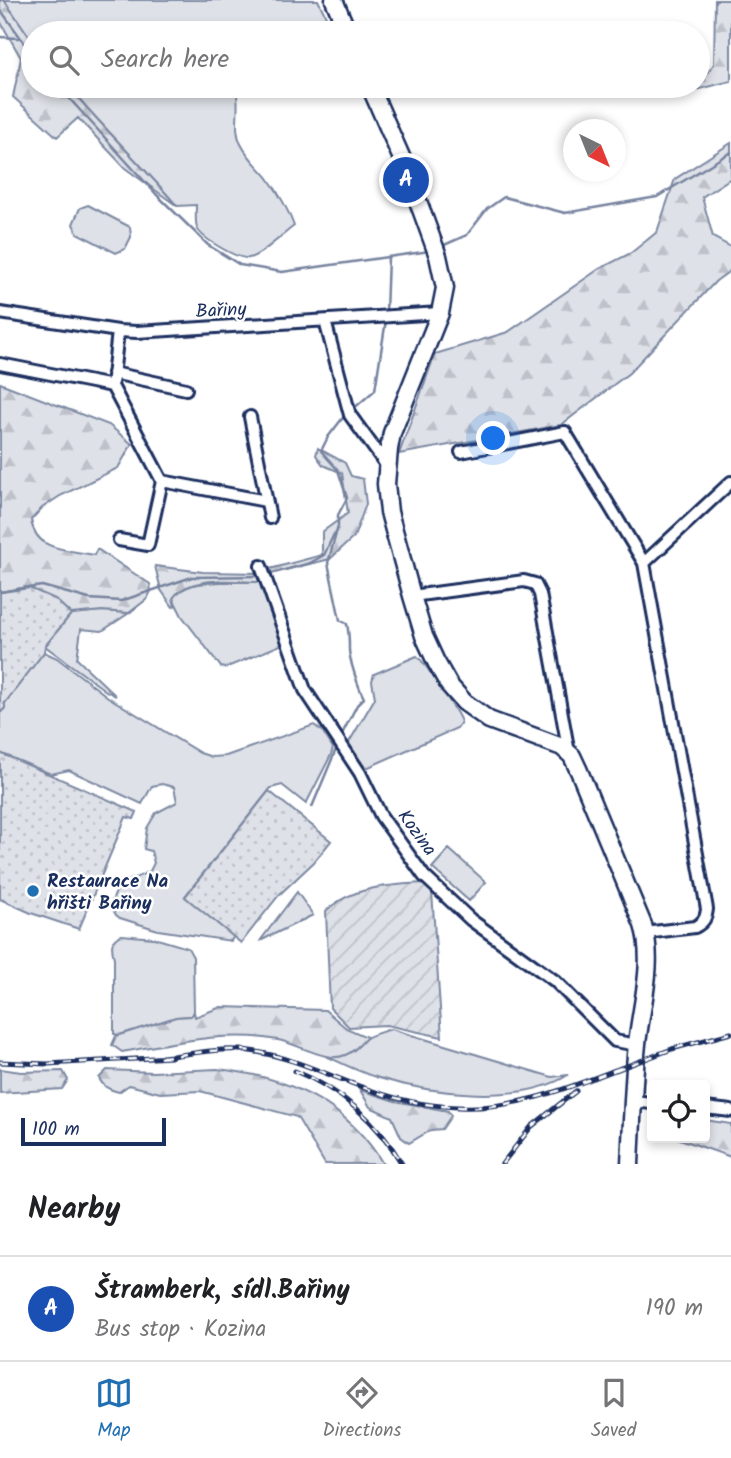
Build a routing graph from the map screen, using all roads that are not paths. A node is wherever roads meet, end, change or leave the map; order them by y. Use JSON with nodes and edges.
{"nodes":[{"id":1,"x":334,"y":0,"type":"edge"},
{"id":2,"x":343,"y":21,"type":"edge"},
{"id":3,"x":375,"y":98,"type":"edge"},
{"id":4,"x":0,"y":313,"type":"edge"},
{"id":5,"x":439,"y":313,"type":"junction"},
{"id":6,"x":326,"y":321,"type":"junction"},
{"id":7,"x":118,"y":331,"type":"junction"},
{"id":8,"x":0,"y":364,"type":"edge"},
{"id":9,"x":113,"y":373,"type":"junction"},
{"id":10,"x":112,"y":386,"type":"junction"},
{"id":11,"x":186,"y":388,"type":"dead end"},
{"id":12,"x":250,"y":417,"type":"dead end"},
{"id":13,"x":461,"y":452,"type":"dead end"},
{"id":14,"x":387,"y":466,"type":"junction"},
{"id":15,"x":162,"y":481,"type":"junction"},
{"id":16,"x":731,"y":482,"type":"edge"},
{"id":17,"x":266,"y":501,"type":"junction"},
{"id":18,"x":270,"y":518,"type":"dead end"},
{"id":19,"x":119,"y":540,"type":"dead end"},
{"id":20,"x":643,"y":563,"type":"junction"},
{"id":21,"x":261,"y":566,"type":"dead end"},
{"id":22,"x":412,"y":596,"type":"junction"},
{"id":23,"x":569,"y":753,"type":"junction"},
{"id":24,"x":646,"y":933,"type":"junction"},
{"id":25,"x":637,"y":1045,"type":"junction"},
{"id":26,"x":633,"y":1101,"type":"junction"},
{"id":27,"x":647,"y":1102,"type":"edge"},
{"id":28,"x":710,"y":1109,"type":"edge"},
{"id":29,"x":731,"y":1111,"type":"edge"},
{"id":30,"x":630,"y":1164,"type":"edge"}],
"edges":[{"from":1,"to":2,"type":"main road"},
{"from":3,"to":5,"type":"main road"},
{"from":4,"to":7,"type":"street","name":"Bařiny"},
{"from":5,"to":6,"type":"street","name":"Bařiny"},
{"from":5,"to":14,"type":"main road"},
{"from":6,"to":7,"type":"street","name":"Bařiny"},
{"from":6,"to":14,"type":"street"},
{"from":7,"to":9,"type":"street"},
{"from":8,"to":10,"type":"street"},
{"from":9,"to":10,"type":"street"},
{"from":9,"to":11,"type":"street"},
{"from":10,"to":15,"type":"street"},
{"from":12,"to":17,"type":"street"},
{"from":13,"to":20,"type":"street"},
{"from":14,"to":22,"type":"main road"},
{"from":15,"to":17,"type":"street"},
{"from":15,"to":19,"type":"street"},
{"from":16,"to":20,"type":"street"},
{"from":17,"to":18,"type":"street"},
{"from":20,"to":24,"type":"street"},
{"from":21,"to":25,"type":"street","name":"Kozina"},
{"from":22,"to":23,"type":"main road"},
{"from":22,"to":23,"type":"street"},
{"from":23,"to":24,"type":"main road"},
{"from":24,"to":25,"type":"main road"},
{"from":25,"to":26,"type":"main road"},
{"from":26,"to":27,"type":"street"},
{"from":26,"to":30,"type":"main road"},
{"from":28,"to":29,"type":"street"}]}
